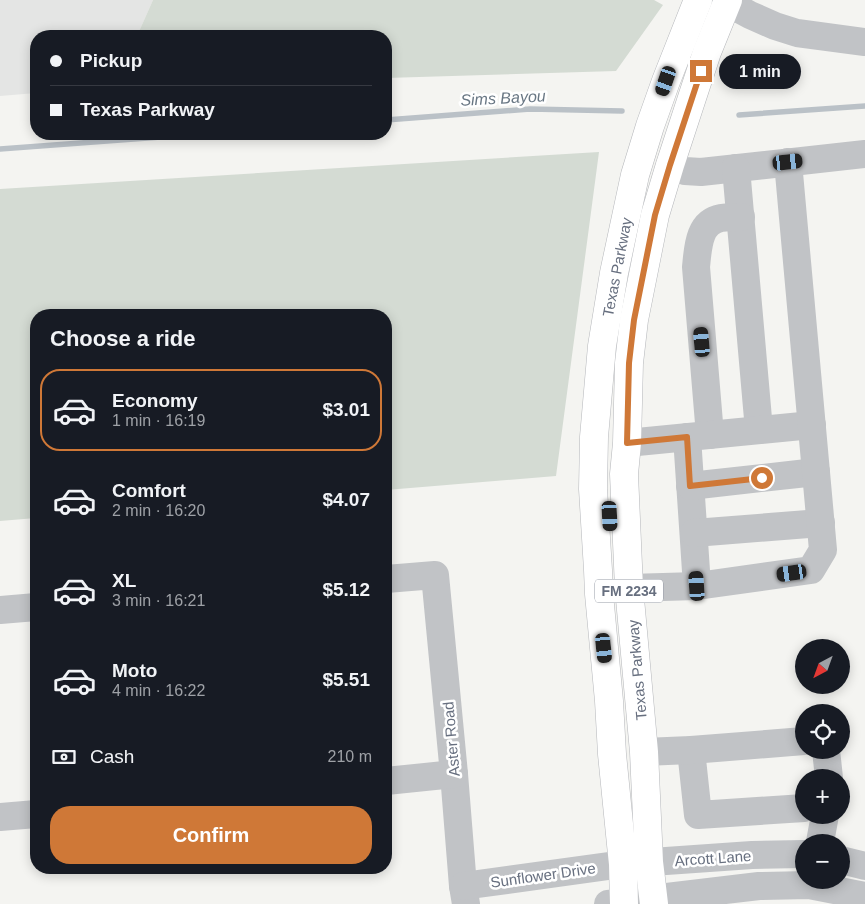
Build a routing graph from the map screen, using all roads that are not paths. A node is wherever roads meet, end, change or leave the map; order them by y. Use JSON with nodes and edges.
{"nodes":[{"id":1,"x":698,"y":0,"type":"edge"},
{"id":2,"x":726,"y":1,"type":"edge"},
{"id":3,"x":865,"y":42,"type":"edge"},
{"id":4,"x":865,"y":154,"type":"edge"},
{"id":5,"x":788,"y":162,"type":"junction"},
{"id":6,"x":670,"y":165,"type":"junction"},
{"id":7,"x":736,"y":168,"type":"junction"},
{"id":8,"x":741,"y":217,"type":"junction"},
{"id":9,"x":812,"y":426,"type":"junction"},
{"id":10,"x":759,"y":430,"type":"junction"},
{"id":11,"x":698,"y":436,"type":"junction"},
{"id":12,"x":627,"y":443,"type":"junction"},
{"id":13,"x":816,"y":472,"type":"junction"},
{"id":14,"x":690,"y":486,"type":"junction"},
{"id":15,"x":593,"y":489,"type":"junction"},
{"id":16,"x":821,"y":523,"type":"junction"},
{"id":17,"x":694,"y":533,"type":"junction"},
{"id":18,"x":392,"y":579,"type":"edge"},
{"id":19,"x":697,"y":586,"type":"junction"},
{"id":20,"x":629,"y":588,"type":"junction"},
{"id":21,"x":30,"y":608,"type":"edge"},
{"id":22,"x":0,"y":610,"type":"edge"},
{"id":23,"x":795,"y":741,"type":"edge"},
{"id":24,"x":691,"y":750,"type":"junction"},
{"id":25,"x":644,"y":752,"type":"junction"},
{"id":26,"x":454,"y":774,"type":"junction"},
{"id":27,"x":392,"y":780,"type":"edge"},
{"id":28,"x":795,"y":809,"type":"edge"},
{"id":29,"x":30,"y":814,"type":"edge"},
{"id":30,"x":0,"y":817,"type":"edge"},
{"id":31,"x":795,"y":854,"type":"edge"},
{"id":32,"x":649,"y":862,"type":"junction"},
{"id":33,"x":850,"y":862,"type":"edge"},
{"id":34,"x":623,"y":864,"type":"junction"},
{"id":35,"x":865,"y":866,"type":"edge"},
{"id":36,"x":809,"y":890,"type":"edge"},
{"id":37,"x":464,"y":895,"type":"edge"},
{"id":38,"x":865,"y":896,"type":"edge"},
{"id":39,"x":654,"y":901,"type":"edge"},
{"id":40,"x":619,"y":903,"type":"edge"}],
"edges":[{"from":1,"to":15,"type":"main road","name":"Texas Parkway","number":"FM 2234"},
{"from":2,"to":3,"type":"street"},
{"from":2,"to":6,"type":"main road","name":"Texas Parkway","number":"FM 2234"},
{"from":4,"to":5,"type":"street"},
{"from":5,"to":7,"type":"street"},
{"from":5,"to":9,"type":"street"},
{"from":6,"to":7,"type":"street"},
{"from":6,"to":12,"type":"main road","name":"Texas Parkway","number":"FM 2234"},
{"from":7,"to":8,"type":"street"},
{"from":8,"to":10,"type":"street"},
{"from":8,"to":11,"type":"street"},
{"from":9,"to":10,"type":"street"},
{"from":9,"to":13,"type":"street"},
{"from":10,"to":11,"type":"street"},
{"from":11,"to":12,"type":"street"},
{"from":11,"to":14,"type":"street"},
{"from":12,"to":20,"type":"main road","name":"Texas Parkway","number":"FM 2234"},
{"from":13,"to":14,"type":"street"},
{"from":13,"to":16,"type":"street"},
{"from":14,"to":17,"type":"street"},
{"from":15,"to":20,"type":"main road"},
{"from":15,"to":34,"type":"main road","name":"Texas Parkway","number":"FM 2234"},
{"from":16,"to":17,"type":"street"},
{"from":16,"to":19,"type":"street"},
{"from":17,"to":19,"type":"street"},
{"from":18,"to":26,"type":"street","name":"Aster Road"},
{"from":19,"to":20,"type":"street"},
{"from":20,"to":25,"type":"main road","name":"Texas Parkway","number":"FM 2234"},
{"from":21,"to":22,"type":"street"},
{"from":23,"to":24,"type":"street"},
{"from":24,"to":25,"type":"street"},
{"from":24,"to":28,"type":"street"},
{"from":25,"to":32,"type":"main road","name":"Texas Parkway","number":"FM 2234"},
{"from":26,"to":27,"type":"street"},
{"from":26,"to":37,"type":"street","name":"Aster Road"},
{"from":29,"to":30,"type":"street"},
{"from":31,"to":32,"type":"street","name":"Arcott Lane"},
{"from":32,"to":34,"type":"street","name":"Arcott Lane"},
{"from":32,"to":39,"type":"main road","name":"Texas Parkway","number":"FM 2234"},
{"from":33,"to":35,"type":"street"},
{"from":34,"to":37,"type":"street","name":"Sunflower Drive"},
{"from":34,"to":40,"type":"main road","name":"Texas Parkway","number":"FM 2234"},
{"from":36,"to":38,"type":"street"},
{"from":36,"to":39,"type":"street"},
{"from":39,"to":40,"type":"street"}]}
